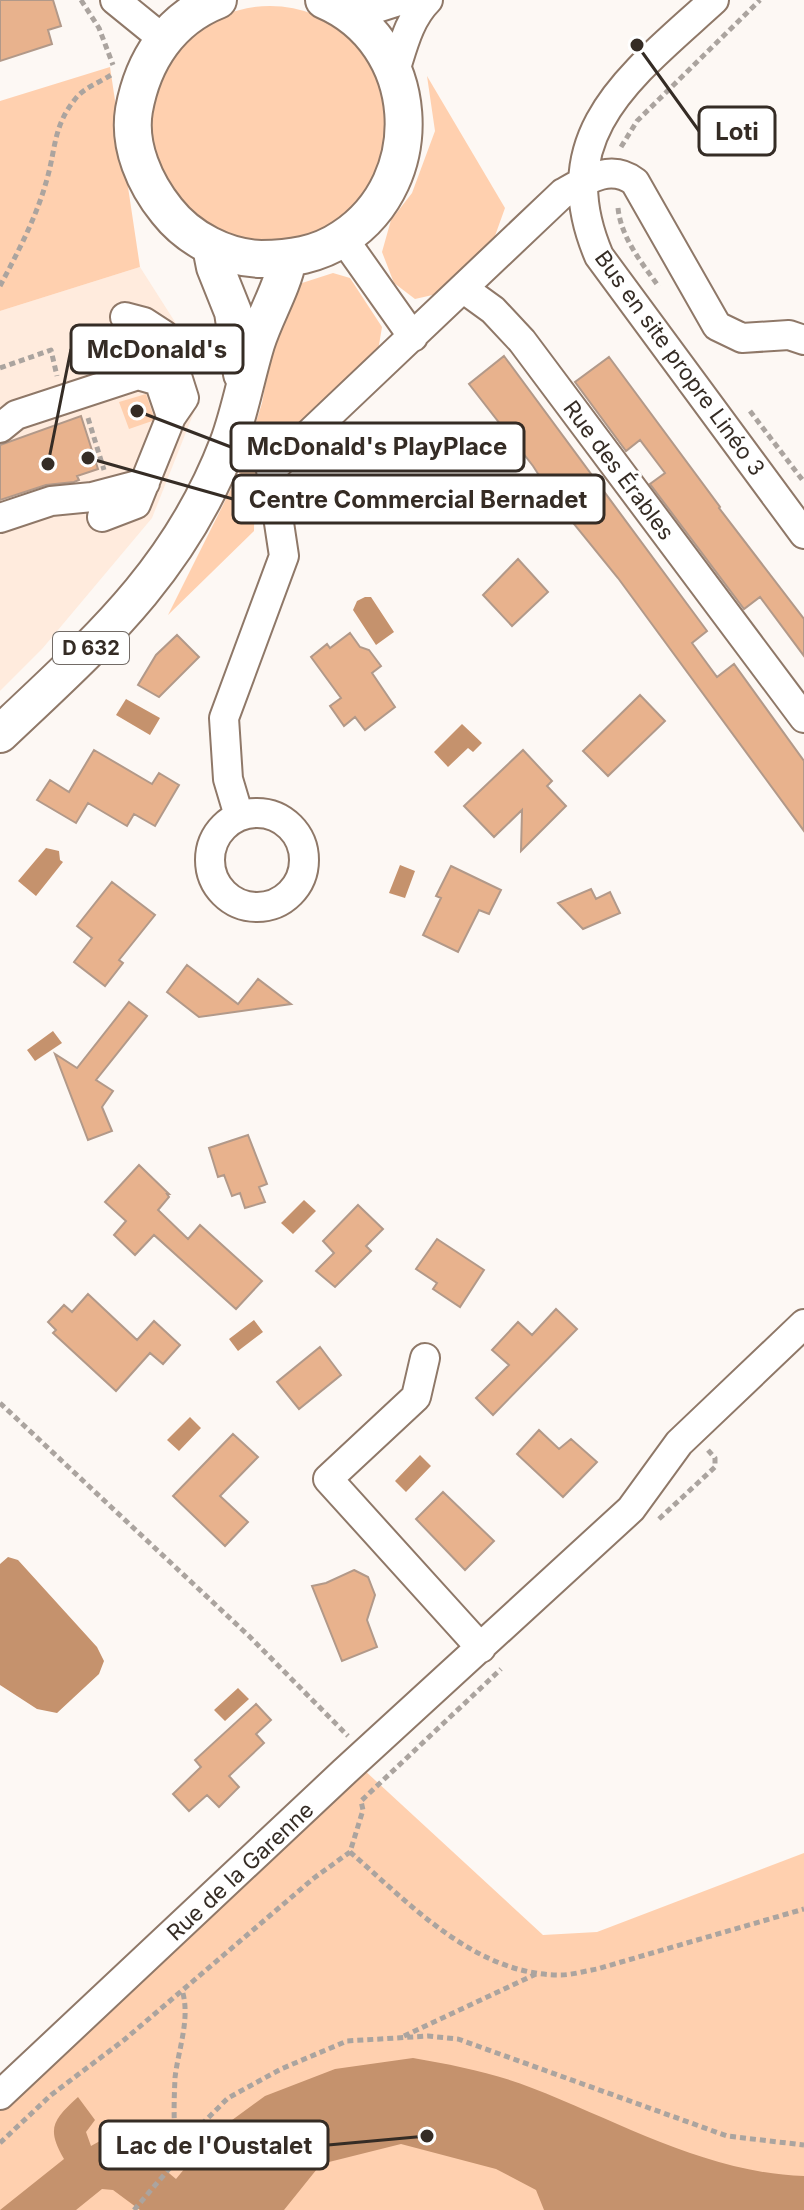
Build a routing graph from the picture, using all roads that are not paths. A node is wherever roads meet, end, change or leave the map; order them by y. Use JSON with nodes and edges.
{"nodes":[{"id":1,"x":115,"y":0,"type":"edge"},
{"id":2,"x":218,"y":0,"type":"edge"},
{"id":3,"x":402,"y":0,"type":"edge"},
{"id":4,"x":428,"y":0,"type":"edge"},
{"id":5,"x":714,"y":0,"type":"edge"},
{"id":6,"x":338,"y":8,"type":"edge"},
{"id":7,"x":163,"y":39,"type":"junction"},
{"id":8,"x":395,"y":71,"type":"junction"},
{"id":9,"x":583,"y":182,"type":"junction"},
{"id":10,"x":343,"y":238,"type":"junction"},
{"id":11,"x":211,"y":247,"type":"junction"},
{"id":12,"x":288,"y":259,"type":"junction"},
{"id":13,"x":464,"y":289,"type":"junction"},
{"id":14,"x":125,"y":317,"type":"dead end"},
{"id":15,"x":413,"y":337,"type":"junction"},
{"id":16,"x":804,"y":340,"type":"edge"},
{"id":17,"x":244,"y":384,"type":"junction"},
{"id":18,"x":171,"y":417,"type":"junction"},
{"id":19,"x":5,"y":418,"type":"edge"},
{"id":20,"x":145,"y":483,"type":"junction"},
{"id":21,"x":102,"y":517,"type":"dead end"},
{"id":22,"x":0,"y":518,"type":"edge"},
{"id":23,"x":804,"y":534,"type":"edge"},
{"id":24,"x":804,"y":718,"type":"edge"},
{"id":25,"x":0,"y":734,"type":"edge"},
{"id":26,"x":239,"y":816,"type":"dead end"},
{"id":27,"x":804,"y":1324,"type":"edge"},
{"id":28,"x":425,"y":1358,"type":"dead end"},
{"id":29,"x":481,"y":1648,"type":"junction"},
{"id":30,"x":0,"y":2095,"type":"edge"}],
"edges":[{"from":1,"to":7,"type":"street"},
{"from":2,"to":7,"type":"main road"},
{"from":3,"to":6,"type":"street"},
{"from":4,"to":8,"type":"street"},
{"from":5,"to":9,"type":"street","name":"Bus en site propre Linéo 3"},
{"from":6,"to":8,"type":"main road"},
{"from":7,"to":11,"type":"main road"},
{"from":8,"to":10,"type":"main road"},
{"from":9,"to":13,"type":"street"},
{"from":9,"to":16,"type":"street"},
{"from":9,"to":23,"type":"street","name":"Bus en site propre Linéo 3"},
{"from":10,"to":12,"type":"main road"},
{"from":10,"to":15,"type":"street"},
{"from":11,"to":12,"type":"main road"},
{"from":11,"to":17,"type":"main road","number":"D 632"},
{"from":12,"to":17,"type":"main road","number":"D 632"},
{"from":13,"to":15,"type":"street"},
{"from":13,"to":24,"type":"street","name":"Rue des Érables"},
{"from":14,"to":18,"type":"street"},
{"from":15,"to":26,"type":"street"},
{"from":17,"to":25,"type":"main road","number":"D 632"},
{"from":18,"to":19,"type":"street"},
{"from":18,"to":20,"type":"street"},
{"from":20,"to":21,"type":"street"},
{"from":20,"to":22,"type":"street"},
{"from":27,"to":29,"type":"street"},
{"from":28,"to":29,"type":"street"},
{"from":29,"to":30,"type":"street","name":"Rue de la Garenne"}]}
